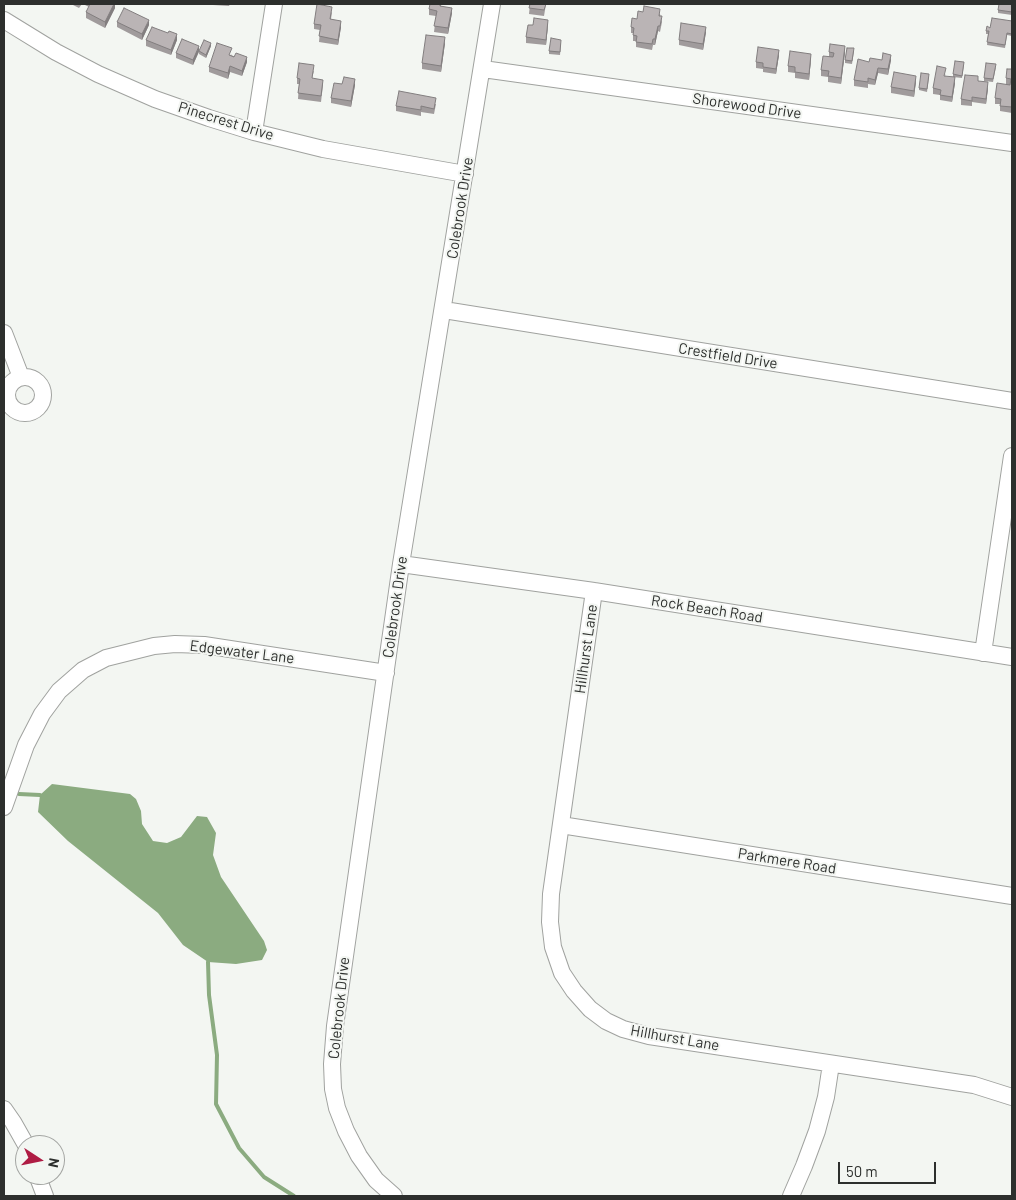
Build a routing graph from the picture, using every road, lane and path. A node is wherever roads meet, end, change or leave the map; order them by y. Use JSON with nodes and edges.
{"nodes":[{"id":1,"x":274,"y":4,"type":"edge"},
{"id":2,"x":492,"y":4,"type":"edge"},
{"id":3,"x":4,"y":20,"type":"edge"},
{"id":4,"x":482,"y":69,"type":"junction"},
{"id":5,"x":254,"y":132,"type":"junction"},
{"id":6,"x":1012,"y":143,"type":"edge"},
{"id":7,"x":464,"y":174,"type":"junction"},
{"id":8,"x":444,"y":310,"type":"junction"},
{"id":9,"x":4,"y":333,"type":"edge"},
{"id":10,"x":21,"y":377,"type":"dead end"},
{"id":11,"x":1012,"y":402,"type":"edge"},
{"id":12,"x":1012,"y":456,"type":"edge"},
{"id":13,"x":401,"y":564,"type":"junction"},
{"id":14,"x":594,"y":591,"type":"junction"},
{"id":15,"x":983,"y":653,"type":"junction"},
{"id":16,"x":1012,"y":657,"type":"edge"},
{"id":17,"x":386,"y":673,"type":"junction"},
{"id":18,"x":4,"y":807,"type":"edge"},
{"id":19,"x":561,"y":825,"type":"junction"},
{"id":20,"x":1012,"y":896,"type":"edge"},
{"id":21,"x":831,"y":1064,"type":"junction"},
{"id":22,"x":1012,"y":1097,"type":"edge"},
{"id":23,"x":4,"y":1109,"type":"edge"},
{"id":24,"x":20,"y":1135,"type":"edge"},
{"id":25,"x":394,"y":1196,"type":"edge"},
{"id":26,"x":790,"y":1196,"type":"edge"}],
"edges":[{"from":1,"to":5,"type":"street"},
{"from":2,"to":4,"type":"street","name":"Colebrook Drive"},
{"from":3,"to":5,"type":"street","name":"Pinecrest Drive"},
{"from":4,"to":6,"type":"street","name":"Shorewood Drive"},
{"from":4,"to":7,"type":"street","name":"Colebrook Drive"},
{"from":5,"to":7,"type":"street","name":"Pinecrest Drive"},
{"from":7,"to":8,"type":"street","name":"Colebrook Drive"},
{"from":8,"to":11,"type":"street","name":"Crestfield Drive"},
{"from":8,"to":13,"type":"street","name":"Colebrook Drive"},
{"from":9,"to":10,"type":"street"},
{"from":12,"to":15,"type":"street"},
{"from":13,"to":14,"type":"street","name":"Rock Beach Road"},
{"from":13,"to":17,"type":"street","name":"Colebrook Drive"},
{"from":14,"to":15,"type":"street","name":"Rock Beach Road"},
{"from":14,"to":19,"type":"street","name":"Hillhurst Lane"},
{"from":15,"to":16,"type":"street","name":"Rock Beach Road"},
{"from":17,"to":18,"type":"street","name":"Edgewater Lane"},
{"from":17,"to":25,"type":"street","name":"Colebrook Drive"},
{"from":19,"to":20,"type":"street","name":"Parkmere Road"},
{"from":19,"to":21,"type":"street","name":"Hillhurst Lane"},
{"from":21,"to":22,"type":"street","name":"Hillhurst Lane"},
{"from":21,"to":26,"type":"street"},
{"from":23,"to":24,"type":"street"}]}
